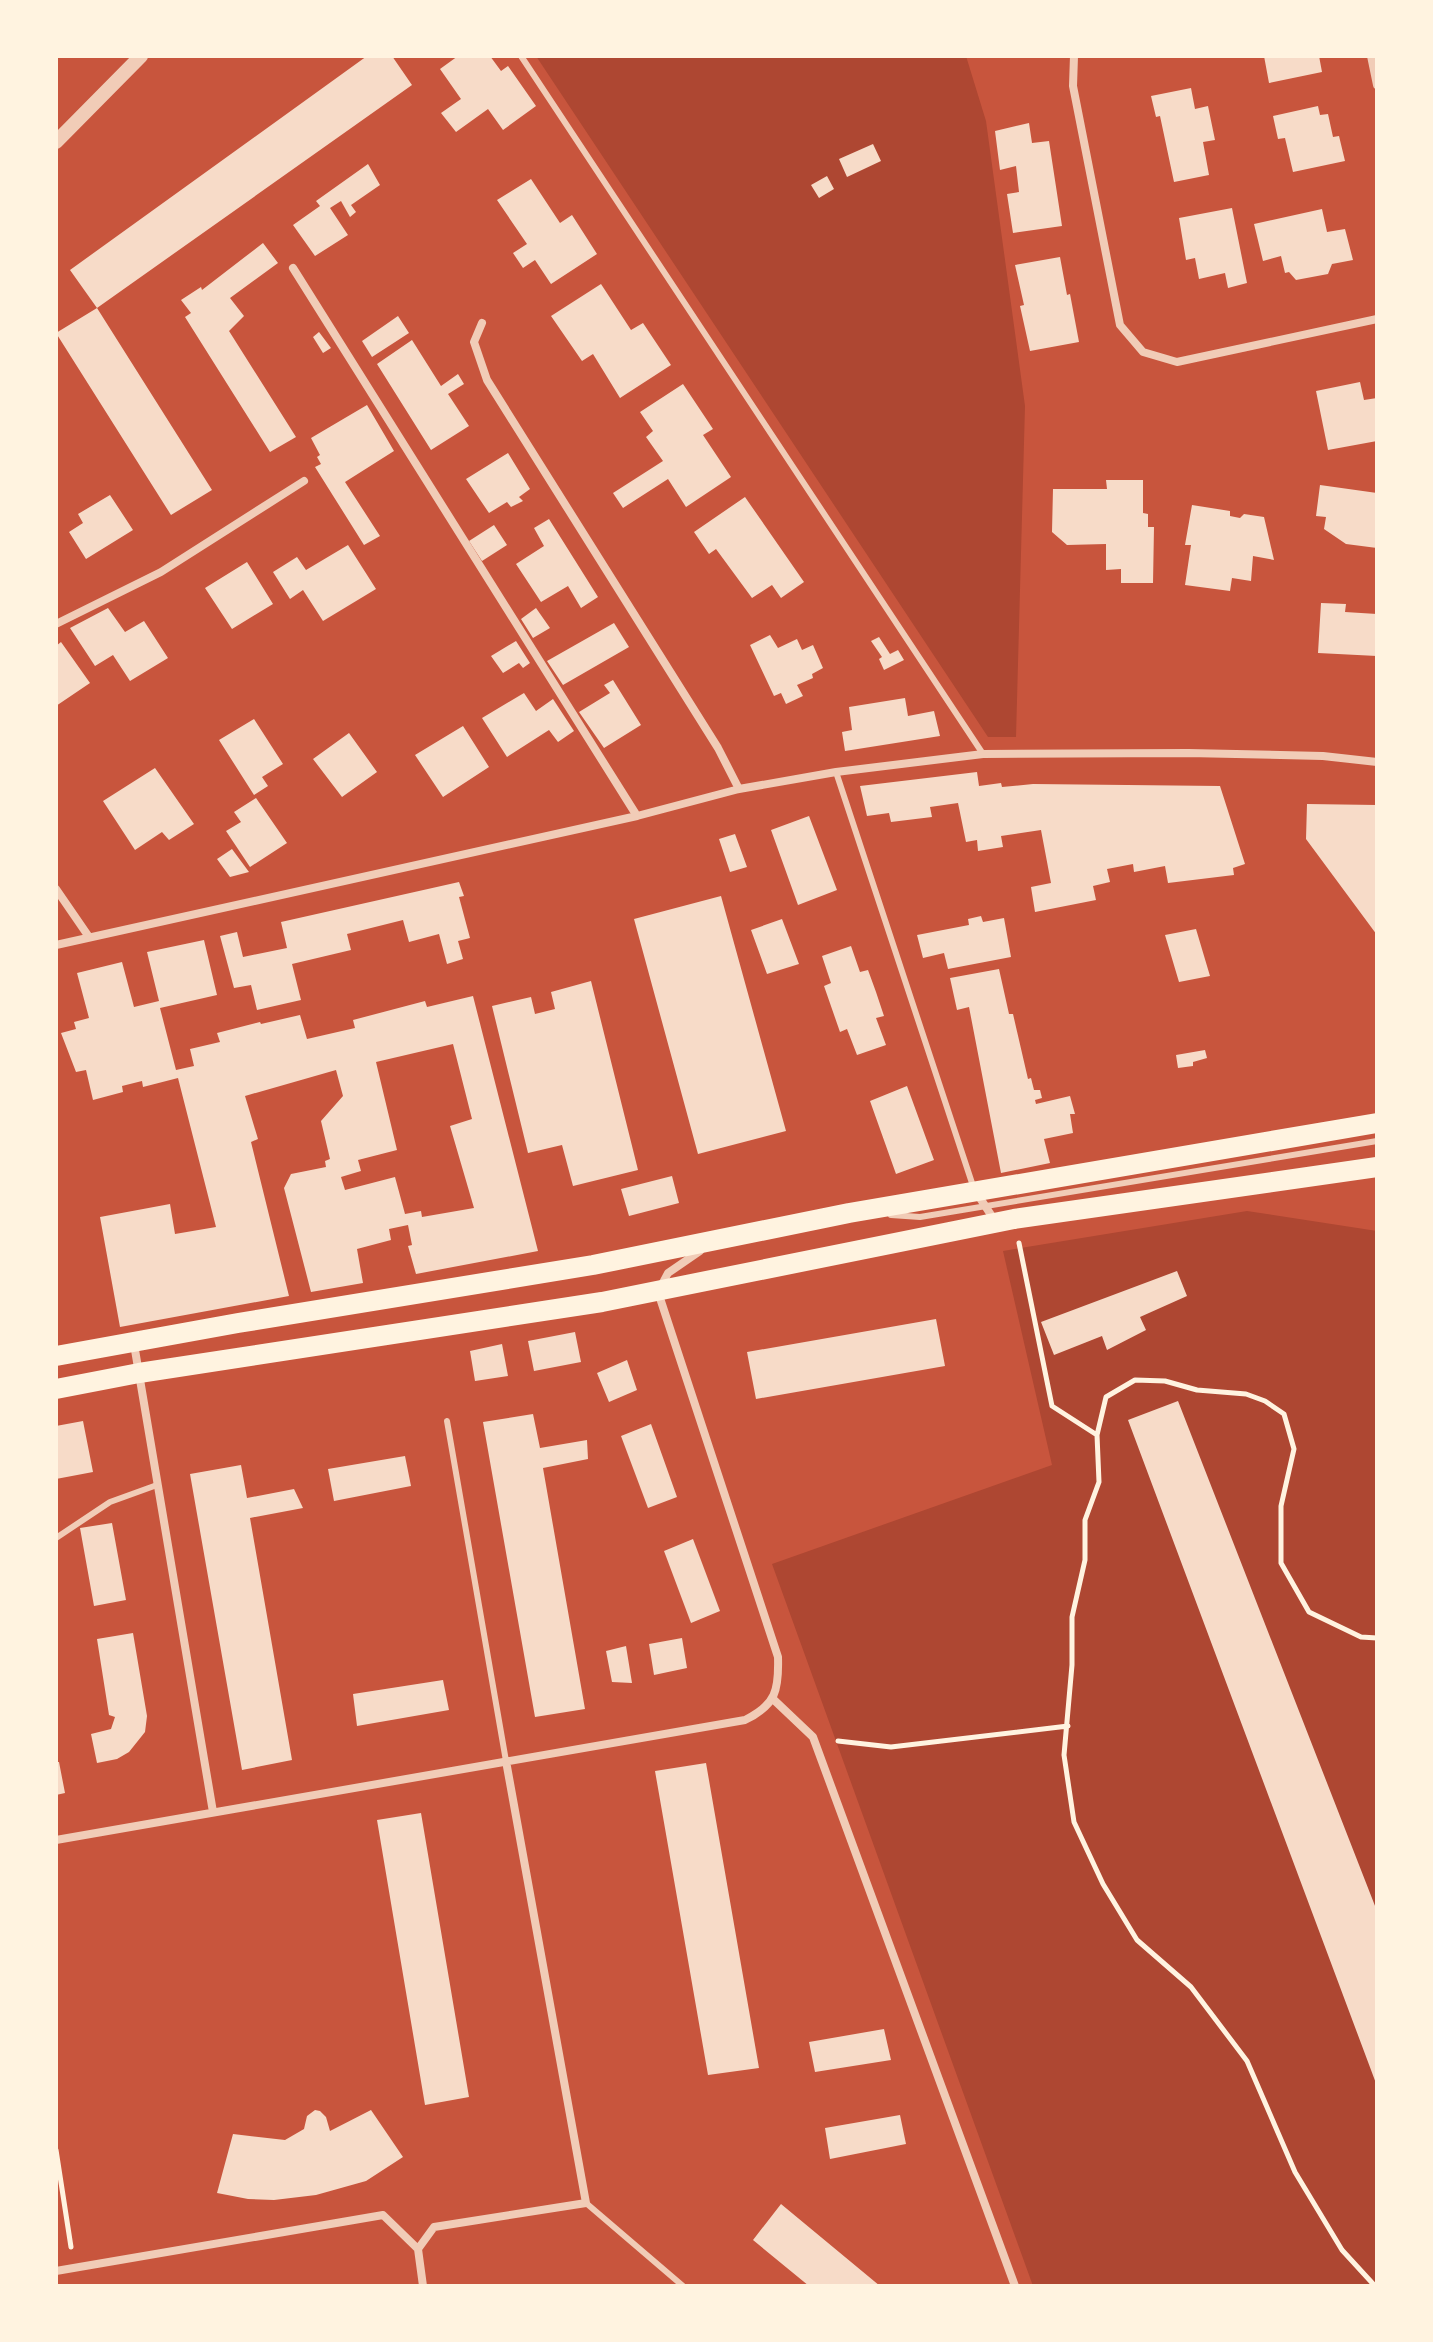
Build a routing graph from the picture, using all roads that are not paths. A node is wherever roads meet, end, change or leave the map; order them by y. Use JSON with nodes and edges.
{"nodes":[{"id":1,"x":141,"y":56,"type":"edge"},
{"id":2,"x":521,"y":56,"type":"edge"},
{"id":3,"x":1074,"y":56,"type":"edge"},
{"id":4,"x":1371,"y":56,"type":"edge"},
{"id":5,"x":1377,"y":85,"type":"edge"},
{"id":6,"x":56,"y":142,"type":"edge"},
{"id":7,"x":293,"y":268,"type":"dead end"},
{"id":8,"x":1377,"y":319,"type":"edge"},
{"id":9,"x":482,"y":323,"type":"dead end"},
{"id":10,"x":304,"y":481,"type":"dead end"},
{"id":11,"x":56,"y":624,"type":"edge"},
{"id":12,"x":983,"y":754,"type":"junction"},
{"id":13,"x":1377,"y":762,"type":"edge"},
{"id":14,"x":836,"y":772,"type":"junction"},
{"id":15,"x":739,"y":789,"type":"junction"},
{"id":16,"x":637,"y":816,"type":"junction"},
{"id":17,"x":56,"y":889,"type":"edge"},
{"id":18,"x":89,"y":937,"type":"junction"},
{"id":19,"x":56,"y":945,"type":"edge"},
{"id":20,"x":1377,"y":1123,"type":"edge"},
{"id":21,"x":1377,"y":1141,"type":"edge"},
{"id":22,"x":1371,"y":1167,"type":"edge"},
{"id":23,"x":993,"y":1210,"type":"junction"},
{"id":24,"x":726,"y":1239,"type":"junction"},
{"id":25,"x":658,"y":1292,"type":"junction"},
{"id":26,"x":134,"y":1342,"type":"junction"},
{"id":27,"x":56,"y":1356,"type":"edge"},
{"id":28,"x":139,"y":1373,"type":"junction"},
{"id":29,"x":56,"y":1389,"type":"edge"},
{"id":30,"x":447,"y":1421,"type":"dead end"},
{"id":31,"x":157,"y":1485,"type":"junction"},
{"id":32,"x":56,"y":1538,"type":"edge"},
{"id":33,"x":773,"y":1699,"type":"junction"},
{"id":34,"x":506,"y":1761,"type":"junction"},
{"id":35,"x":213,"y":1812,"type":"junction"},
{"id":36,"x":56,"y":1840,"type":"edge"},
{"id":37,"x":586,"y":2203,"type":"junction"},
{"id":38,"x":418,"y":2249,"type":"junction"},
{"id":39,"x":56,"y":2271,"type":"edge"},
{"id":40,"x":423,"y":2286,"type":"edge"},
{"id":41,"x":683,"y":2286,"type":"edge"},
{"id":42,"x":1015,"y":2286,"type":"edge"}],
"edges":[{"from":1,"to":6,"type":"street"},
{"from":2,"to":12,"type":"lane"},
{"from":3,"to":8,"type":"street"},
{"from":4,"to":5,"type":"street"},
{"from":7,"to":16,"type":"street"},
{"from":9,"to":15,"type":"street"},
{"from":10,"to":11,"type":"street"},
{"from":12,"to":13,"type":"street"},
{"from":12,"to":14,"type":"street"},
{"from":14,"to":15,"type":"street"},
{"from":14,"to":23,"type":"lane"},
{"from":15,"to":16,"type":"street"},
{"from":16,"to":18,"type":"street"},
{"from":17,"to":18,"type":"street"},
{"from":18,"to":19,"type":"street"},
{"from":20,"to":23,"type":"main road"},
{"from":21,"to":23,"type":"lane"},
{"from":22,"to":23,"type":"main road"},
{"from":23,"to":24,"type":"main road"},
{"from":23,"to":25,"type":"main road"},
{"from":24,"to":25,"type":"street"},
{"from":24,"to":26,"type":"main road"},
{"from":25,"to":28,"type":"main road"},
{"from":25,"to":33,"type":"street"},
{"from":26,"to":27,"type":"main road"},
{"from":26,"to":28,"type":"street"},
{"from":28,"to":29,"type":"main road"},
{"from":28,"to":31,"type":"street"},
{"from":30,"to":34,"type":"lane"},
{"from":31,"to":32,"type":"lane"},
{"from":31,"to":35,"type":"street"},
{"from":33,"to":34,"type":"street"},
{"from":33,"to":42,"type":"street"},
{"from":34,"to":35,"type":"street"},
{"from":34,"to":37,"type":"street"},
{"from":35,"to":36,"type":"street"},
{"from":37,"to":38,"type":"street"},
{"from":37,"to":41,"type":"lane"},
{"from":38,"to":39,"type":"street"},
{"from":38,"to":40,"type":"street"}]}
